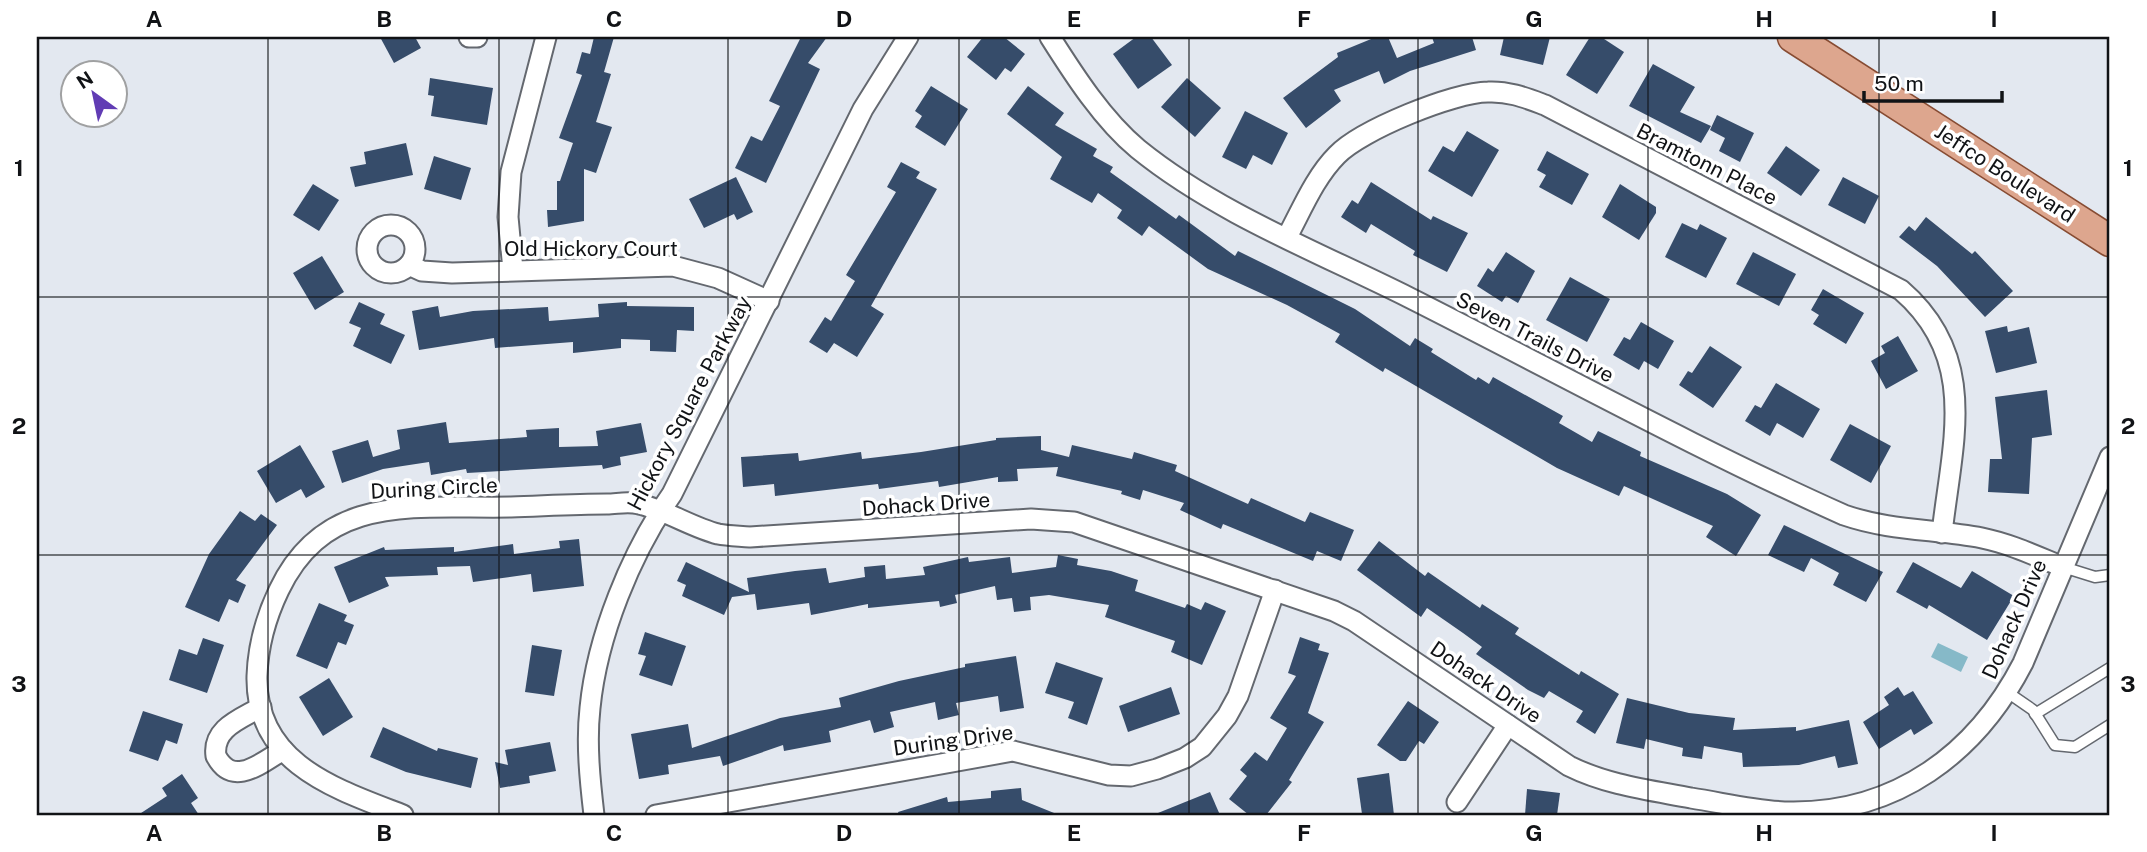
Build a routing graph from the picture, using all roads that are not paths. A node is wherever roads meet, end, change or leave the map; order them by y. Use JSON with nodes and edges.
{"nodes":[{"id":1,"x":469,"y":37,"type":"edge"},
{"id":2,"x":477,"y":37,"type":"edge"},
{"id":3,"x":545,"y":37,"type":"edge"},
{"id":4,"x":908,"y":37,"type":"edge"},
{"id":5,"x":1050,"y":37,"type":"edge"},
{"id":6,"x":1793,"y":37,"type":"edge"},
{"id":7,"x":1287,"y":237,"type":"junction"},
{"id":8,"x":2110,"y":241,"type":"edge"},
{"id":9,"x":409,"y":265,"type":"dead end"},
{"id":10,"x":513,"y":270,"type":"junction"},
{"id":11,"x":769,"y":301,"type":"junction"},
{"id":12,"x":2110,"y":457,"type":"edge"},
{"id":13,"x":660,"y":511,"type":"junction"},
{"id":14,"x":1942,"y":533,"type":"junction"},
{"id":15,"x":2063,"y":566,"type":"junction"},
{"id":16,"x":2110,"y":575,"type":"edge"},
{"id":17,"x":1275,"y":590,"type":"junction"},
{"id":18,"x":2110,"y":668,"type":"edge"},
{"id":19,"x":2007,"y":692,"type":"junction"},
{"id":20,"x":261,"y":707,"type":"junction"},
{"id":21,"x":2035,"y":714,"type":"junction"},
{"id":22,"x":1508,"y":725,"type":"junction"},
{"id":23,"x":2110,"y":725,"type":"edge"},
{"id":24,"x":283,"y":750,"type":"junction"},
{"id":25,"x":1457,"y":802,"type":"dead end"},
{"id":26,"x":403,"y":815,"type":"edge"},
{"id":27,"x":594,"y":815,"type":"edge"},
{"id":28,"x":656,"y":815,"type":"edge"}],
"edges":[{"from":1,"to":2,"type":"street"},
{"from":3,"to":10,"type":"street"},
{"from":4,"to":11,"type":"street","name":"Hickory Square Parkway"},
{"from":5,"to":7,"type":"street","name":"Seven Trails Drive"},
{"from":6,"to":8,"type":"main road","name":"Jeffco Boulevard"},
{"from":7,"to":14,"type":"street","name":"Seven Trails Drive"},
{"from":7,"to":14,"type":"street","name":"Bramtonn Place"},
{"from":9,"to":10,"type":"street","name":"Old Hickory Court"},
{"from":10,"to":11,"type":"street","name":"Old Hickory Court"},
{"from":11,"to":13,"type":"street","name":"Hickory Square Parkway"},
{"from":12,"to":15,"type":"street","name":"Dohack Drive"},
{"from":13,"to":17,"type":"street","name":"Dohack Drive"},
{"from":13,"to":20,"type":"street","name":"During Circle"},
{"from":13,"to":27,"type":"street","name":"Hickory Square Parkway"},
{"from":14,"to":15,"type":"street","name":"Seven Trails Drive"},
{"from":15,"to":16,"type":"lane"},
{"from":15,"to":19,"type":"street","name":"Dohack Drive"},
{"from":17,"to":22,"type":"street","name":"Dohack Drive"},
{"from":17,"to":28,"type":"street","name":"During Drive"},
{"from":18,"to":21,"type":"lane"},
{"from":19,"to":21,"type":"lane"},
{"from":19,"to":22,"type":"street","name":"Dohack Drive"},
{"from":20,"to":24,"type":"street","name":"During Circle"},
{"from":20,"to":24,"type":"street"},
{"from":21,"to":23,"type":"lane"},
{"from":22,"to":25,"type":"street"},
{"from":24,"to":26,"type":"street","name":"During Circle"}]}
